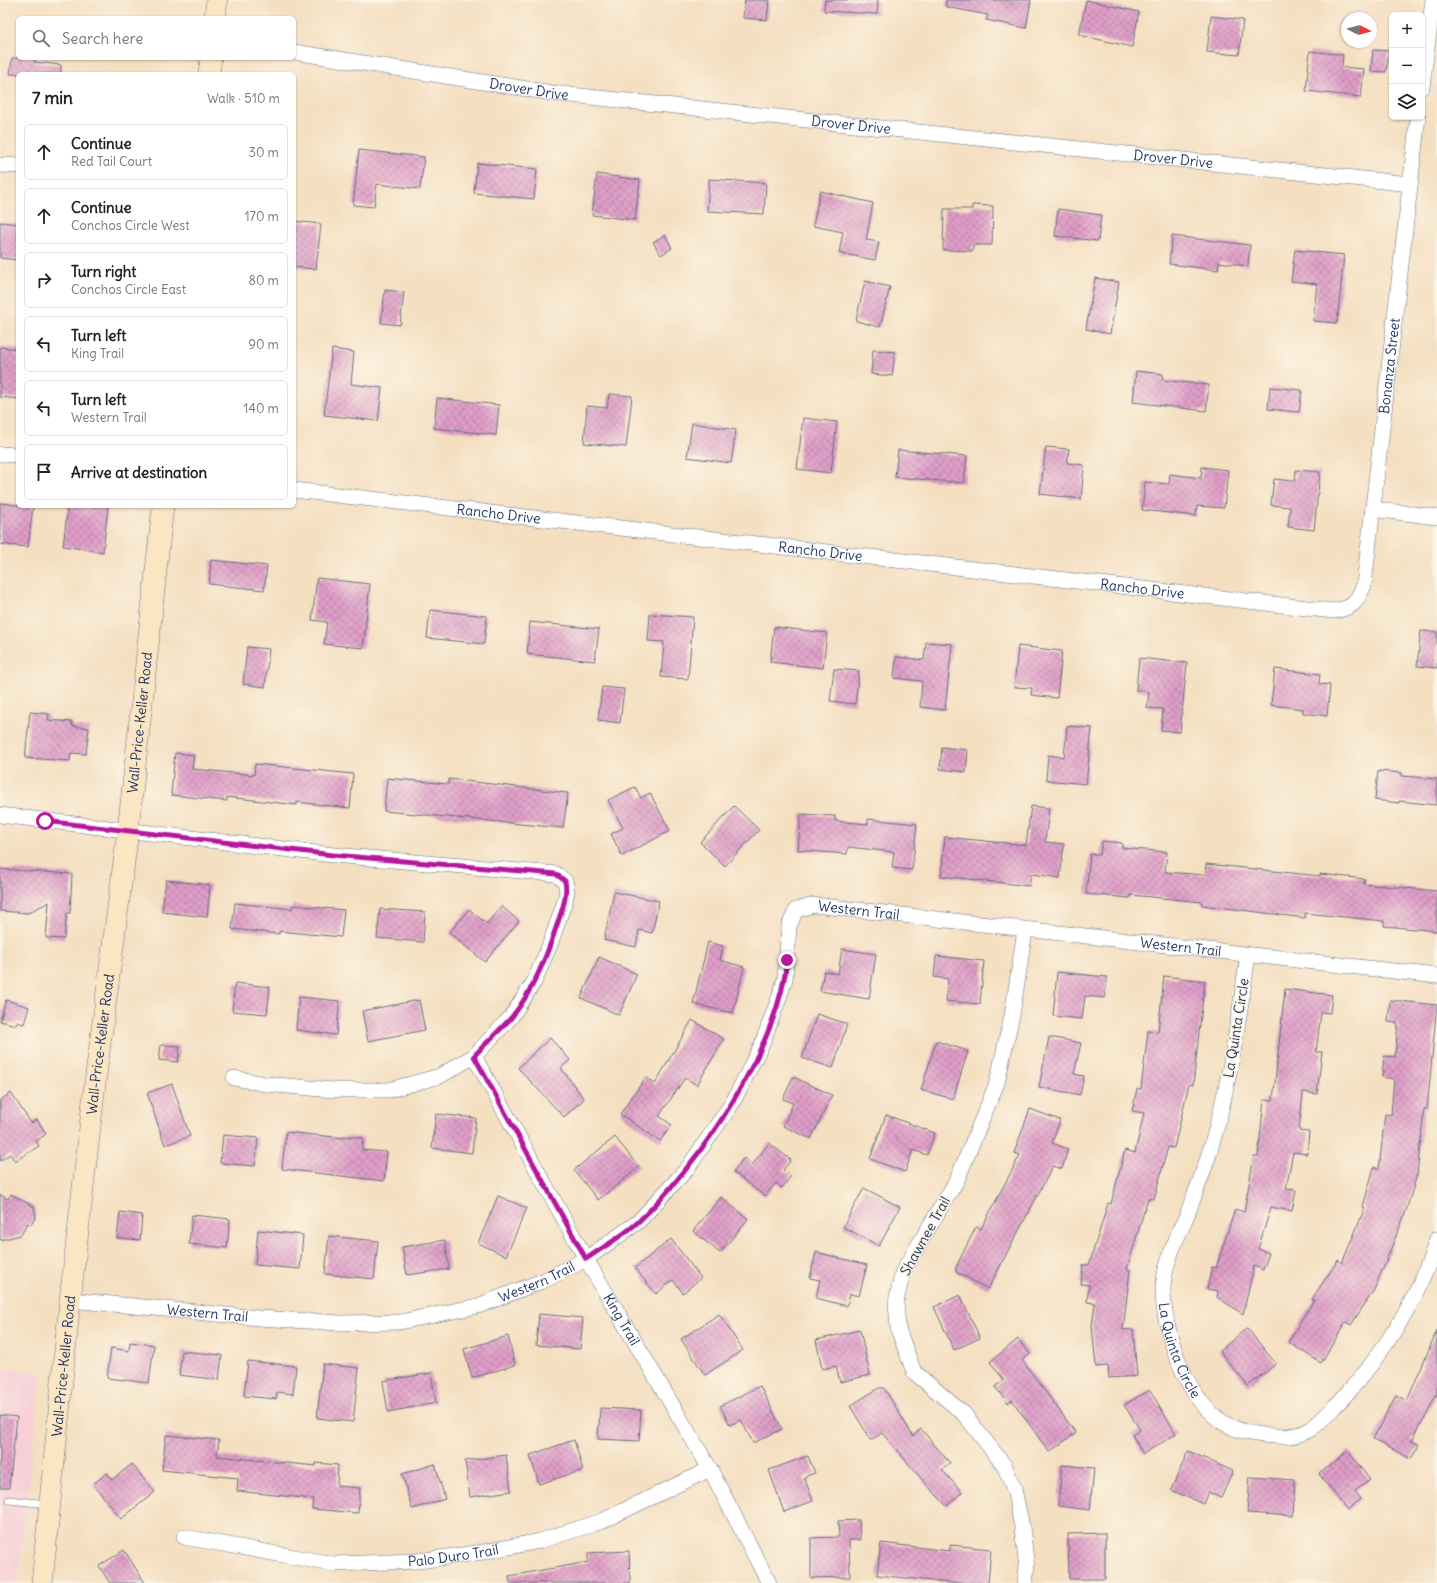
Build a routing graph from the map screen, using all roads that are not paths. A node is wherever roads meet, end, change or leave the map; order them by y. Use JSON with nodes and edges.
{"nodes":[{"id":1,"x":217,"y":0,"type":"edge"},
{"id":2,"x":1433,"y":0,"type":"edge"},
{"id":3,"x":215,"y":16,"type":"edge"},
{"id":4,"x":296,"y":52,"type":"edge"},
{"id":5,"x":211,"y":60,"type":"edge"},
{"id":6,"x":209,"y":72,"type":"edge"},
{"id":7,"x":1422,"y":84,"type":"edge"},
{"id":8,"x":1418,"y":120,"type":"edge"},
{"id":9,"x":0,"y":165,"type":"edge"},
{"id":10,"x":16,"y":166,"type":"edge"},
{"id":11,"x":1410,"y":184,"type":"junction"},
{"id":12,"x":0,"y":454,"type":"edge"},
{"id":13,"x":16,"y":455,"type":"edge"},
{"id":14,"x":296,"y":490,"type":"edge"},
{"id":15,"x":163,"y":508,"type":"edge"},
{"id":16,"x":1372,"y":509,"type":"junction"},
{"id":17,"x":1437,"y":517,"type":"edge"},
{"id":18,"x":1347,"y":609,"type":"joint"},
{"id":19,"x":0,"y":815,"type":"edge"},
{"id":20,"x":128,"y":831,"type":"junction"},
{"id":21,"x":1025,"y":930,"type":"junction"},
{"id":22,"x":1248,"y":955,"type":"junction"},
{"id":23,"x":1437,"y":976,"type":"edge"},
{"id":24,"x":474,"y":1056,"type":"junction"},
{"id":25,"x":234,"y":1078,"type":"dead end"},
{"id":26,"x":1437,"y":1239,"type":"edge"},
{"id":27,"x":586,"y":1259,"type":"junction"},
{"id":28,"x":70,"y":1300,"type":"junction"},
{"id":29,"x":710,"y":1469,"type":"junction"},
{"id":30,"x":9,"y":1500,"type":"dead end"},
{"id":31,"x":50,"y":1505,"type":"junction"},
{"id":32,"x":184,"y":1537,"type":"dead end"},
{"id":33,"x":42,"y":1583,"type":"edge"},
{"id":34,"x":768,"y":1583,"type":"edge"},
{"id":35,"x":1025,"y":1583,"type":"edge"}],
"edges":[{"from":1,"to":3,"type":"street"},
{"from":2,"to":7,"type":"street"},
{"from":4,"to":11,"type":"street","name":"Drover Drive"},
{"from":5,"to":6,"type":"street"},
{"from":8,"to":11,"type":"street","name":"Bonanza Street"},
{"from":9,"to":10,"type":"street"},
{"from":11,"to":16,"type":"street","name":"Bonanza Street"},
{"from":12,"to":13,"type":"street"},
{"from":14,"to":18,"type":"street","name":"Rancho Drive"},
{"from":15,"to":20,"type":"street","name":"Wall-Price-Keller Road"},
{"from":16,"to":17,"type":"street"},
{"from":16,"to":18,"type":"street","name":"Bonanza Street"},
{"from":19,"to":20,"type":"street"},
{"from":20,"to":24,"type":"street"},
{"from":20,"to":28,"type":"street","name":"Wall-Price-Keller Road"},
{"from":21,"to":22,"type":"street","name":"Western Trail"},
{"from":21,"to":27,"type":"street","name":"Western Trail"},
{"from":21,"to":35,"type":"street","name":"Shawnee Trail"},
{"from":22,"to":23,"type":"street","name":"Western Trail"},
{"from":22,"to":26,"type":"street","name":"La Quinta Circle"},
{"from":24,"to":25,"type":"street"},
{"from":24,"to":27,"type":"street","name":"King Trail"},
{"from":27,"to":28,"type":"street","name":"Western Trail"},
{"from":27,"to":29,"type":"street","name":"King Trail"},
{"from":28,"to":31,"type":"street","name":"Wall-Price-Keller Road"},
{"from":29,"to":32,"type":"street","name":"Palo Duro Trail"},
{"from":29,"to":34,"type":"street","name":"King Trail"},
{"from":30,"to":31,"type":"lane"},
{"from":31,"to":33,"type":"street","name":"Wall-Price-Keller Road"}]}
